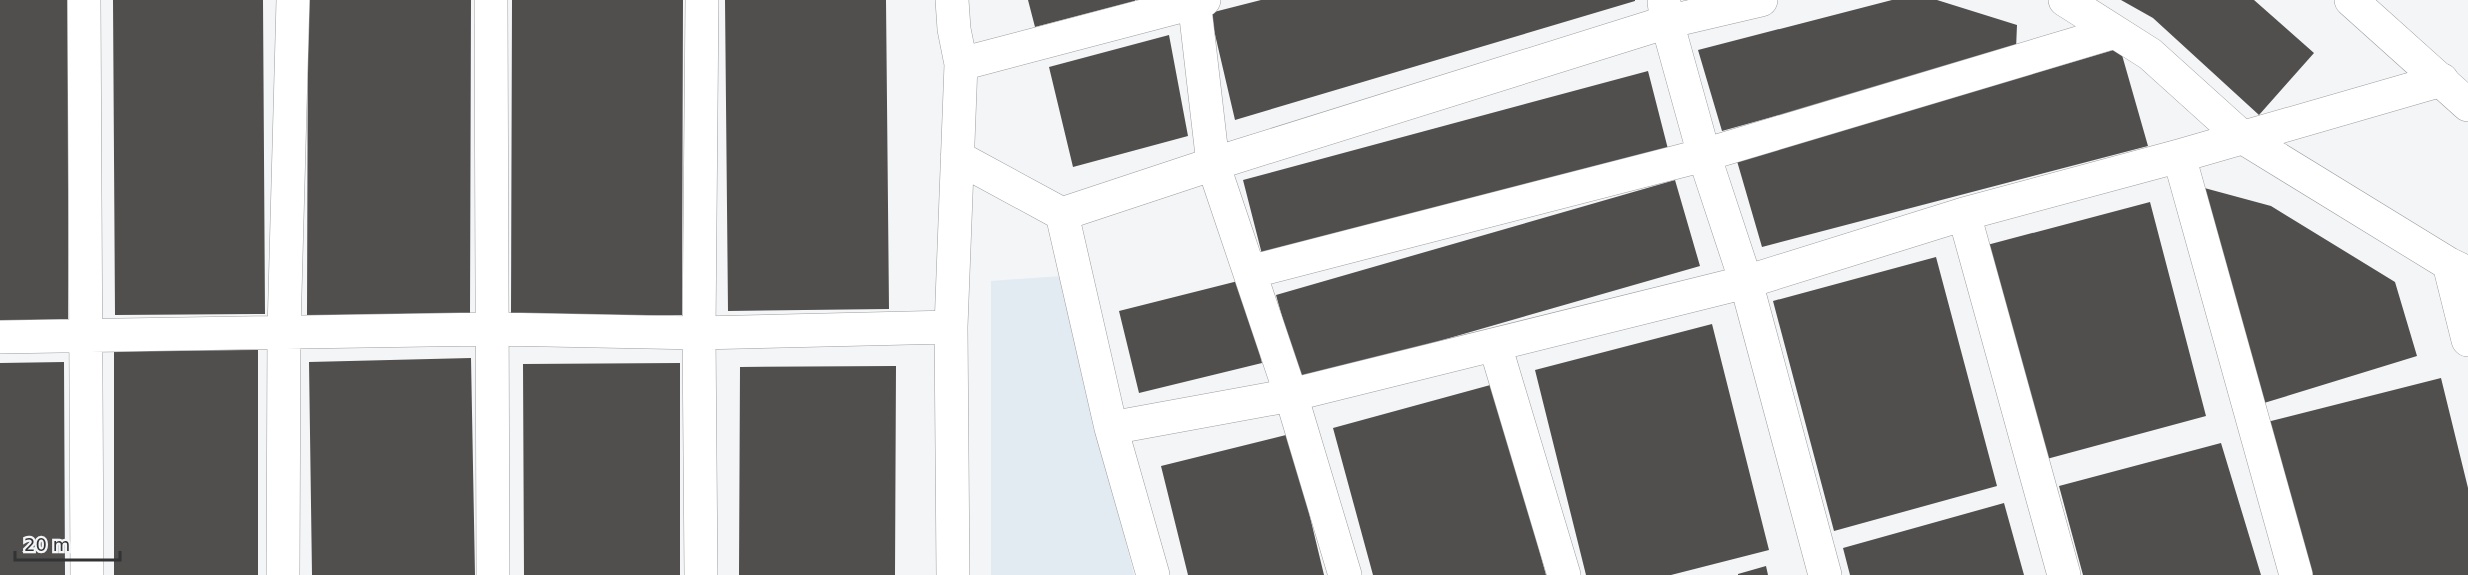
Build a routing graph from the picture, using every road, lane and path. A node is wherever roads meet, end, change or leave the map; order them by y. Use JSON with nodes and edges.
{"nodes":[{"id":1,"x":84,"y":0,"type":"edge"},
{"id":2,"x":293,"y":0,"type":"edge"},
{"id":3,"x":490,"y":0,"type":"edge"},
{"id":4,"x":702,"y":0,"type":"edge"},
{"id":5,"x":952,"y":0,"type":"edge"},
{"id":6,"x":1761,"y":0,"type":"edge"},
{"id":7,"x":2065,"y":0,"type":"edge"},
{"id":8,"x":2351,"y":0,"type":"edge"},
{"id":9,"x":1197,"y":1,"type":"edge"},
{"id":10,"x":1665,"y":11,"type":"edge"},
{"id":11,"x":2115,"y":32,"type":"junction"},
{"id":12,"x":961,"y":64,"type":"junction"},
{"id":13,"x":2442,"y":80,"type":"junction"},
{"id":14,"x":2468,"y":105,"type":"edge"},
{"id":15,"x":2242,"y":137,"type":"junction"},
{"id":16,"x":1704,"y":155,"type":"junction"},
{"id":17,"x":2180,"y":156,"type":"junction"},
{"id":18,"x":957,"y":157,"type":"junction"},
{"id":19,"x":1213,"y":164,"type":"junction"},
{"id":20,"x":1062,"y":214,"type":"junction"},
{"id":21,"x":1964,"y":214,"type":"junction"},
{"id":22,"x":2459,"y":268,"type":"edge"},
{"id":23,"x":1250,"y":272,"type":"junction"},
{"id":24,"x":1746,"y":282,"type":"junction"},
{"id":25,"x":951,"y":327,"type":"junction"},
{"id":26,"x":492,"y":329,"type":"junction"},
{"id":27,"x":284,"y":331,"type":"junction"},
{"id":28,"x":699,"y":333,"type":"junction"},
{"id":29,"x":84,"y":336,"type":"junction"},
{"id":30,"x":0,"y":337,"type":"edge"},
{"id":31,"x":2468,"y":340,"type":"edge"},
{"id":32,"x":1495,"y":345,"type":"junction"},
{"id":33,"x":1291,"y":395,"type":"junction"},
{"id":34,"x":1111,"y":428,"type":"junction"},
{"id":35,"x":87,"y":575,"type":"edge"},
{"id":36,"x":283,"y":575,"type":"edge"},
{"id":37,"x":493,"y":575,"type":"edge"},
{"id":38,"x":701,"y":575,"type":"edge"},
{"id":39,"x":953,"y":575,"type":"edge"},
{"id":40,"x":1153,"y":575,"type":"edge"},
{"id":41,"x":1345,"y":575,"type":"edge"},
{"id":42,"x":1564,"y":575,"type":"edge"},
{"id":43,"x":1825,"y":575,"type":"edge"},
{"id":44,"x":2064,"y":575,"type":"edge"},
{"id":45,"x":2296,"y":575,"type":"edge"}],
"edges":[{"from":1,"to":29,"type":"street"},
{"from":2,"to":27,"type":"street"},
{"from":3,"to":26,"type":"street"},
{"from":4,"to":28,"type":"street"},
{"from":5,"to":12,"type":"street"},
{"from":6,"to":10,"type":"street"},
{"from":7,"to":11,"type":"street"},
{"from":8,"to":13,"type":"street"},
{"from":9,"to":12,"type":"street"},
{"from":9,"to":19,"type":"street"},
{"from":10,"to":16,"type":"street"},
{"from":10,"to":19,"type":"street"},
{"from":11,"to":15,"type":"street"},
{"from":11,"to":16,"type":"street"},
{"from":12,"to":18,"type":"street"},
{"from":13,"to":14,"type":"street"},
{"from":13,"to":15,"type":"street"},
{"from":15,"to":17,"type":"street"},
{"from":15,"to":22,"type":"street"},
{"from":16,"to":23,"type":"street"},
{"from":16,"to":24,"type":"street"},
{"from":17,"to":21,"type":"street"},
{"from":17,"to":45,"type":"street"},
{"from":18,"to":20,"type":"street"},
{"from":18,"to":25,"type":"street"},
{"from":19,"to":20,"type":"street"},
{"from":19,"to":23,"type":"street"},
{"from":20,"to":34,"type":"street"},
{"from":21,"to":24,"type":"street"},
{"from":21,"to":44,"type":"street"},
{"from":22,"to":31,"type":"street"},
{"from":23,"to":33,"type":"street"},
{"from":24,"to":32,"type":"street"},
{"from":24,"to":43,"type":"street"},
{"from":25,"to":28,"type":"street"},
{"from":25,"to":39,"type":"street"},
{"from":26,"to":27,"type":"street"},
{"from":26,"to":28,"type":"street"},
{"from":26,"to":37,"type":"street"},
{"from":27,"to":29,"type":"street"},
{"from":27,"to":36,"type":"street"},
{"from":28,"to":38,"type":"street"},
{"from":29,"to":30,"type":"street"},
{"from":29,"to":35,"type":"street"},
{"from":32,"to":33,"type":"street"},
{"from":32,"to":42,"type":"street"},
{"from":33,"to":34,"type":"street"},
{"from":33,"to":41,"type":"street"},
{"from":34,"to":40,"type":"street"}]}
